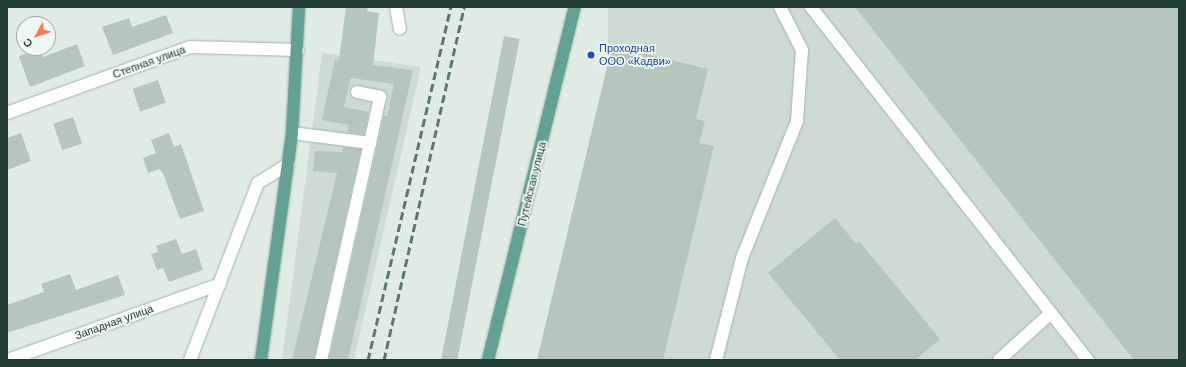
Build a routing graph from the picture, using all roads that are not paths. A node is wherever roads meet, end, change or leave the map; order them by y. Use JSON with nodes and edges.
{"nodes":[{"id":1,"x":299,"y":7,"type":"edge"},
{"id":2,"x":396,"y":7,"type":"edge"},
{"id":3,"x":575,"y":7,"type":"edge"},
{"id":4,"x":780,"y":7,"type":"edge"},
{"id":5,"x":811,"y":7,"type":"edge"},
{"id":6,"x":400,"y":29,"type":"dead end"},
{"id":7,"x":298,"y":50,"type":"junction"},
{"id":8,"x":357,"y":92,"type":"dead end"},
{"id":9,"x":7,"y":113,"type":"edge"},
{"id":10,"x":292,"y":133,"type":"junction"},
{"id":11,"x":370,"y":143,"type":"junction"},
{"id":12,"x":288,"y":164,"type":"junction"},
{"id":13,"x":220,"y":284,"type":"junction"},
{"id":14,"x":1051,"y":313,"type":"junction"},
{"id":15,"x":8,"y":360,"type":"edge"},
{"id":16,"x":190,"y":360,"type":"edge"},
{"id":17,"x":260,"y":360,"type":"edge"},
{"id":18,"x":321,"y":360,"type":"edge"},
{"id":19,"x":488,"y":360,"type":"edge"},
{"id":20,"x":716,"y":360,"type":"edge"},
{"id":21,"x":999,"y":360,"type":"edge"},
{"id":22,"x":1088,"y":360,"type":"edge"}],
"edges":[{"from":1,"to":7,"type":"main road"},
{"from":2,"to":6,"type":"street"},
{"from":3,"to":19,"type":"main road","name":"Путейская улица"},
{"from":4,"to":20,"type":"street"},
{"from":5,"to":14,"type":"street"},
{"from":7,"to":9,"type":"street","name":"Степная улица"},
{"from":7,"to":10,"type":"main road"},
{"from":8,"to":11,"type":"street"},
{"from":10,"to":11,"type":"street"},
{"from":10,"to":12,"type":"main road"},
{"from":11,"to":18,"type":"street"},
{"from":12,"to":13,"type":"street"},
{"from":12,"to":17,"type":"main road"},
{"from":13,"to":15,"type":"street","name":"Западная улица"},
{"from":13,"to":16,"type":"street"},
{"from":14,"to":21,"type":"street"},
{"from":14,"to":22,"type":"street"}]}
